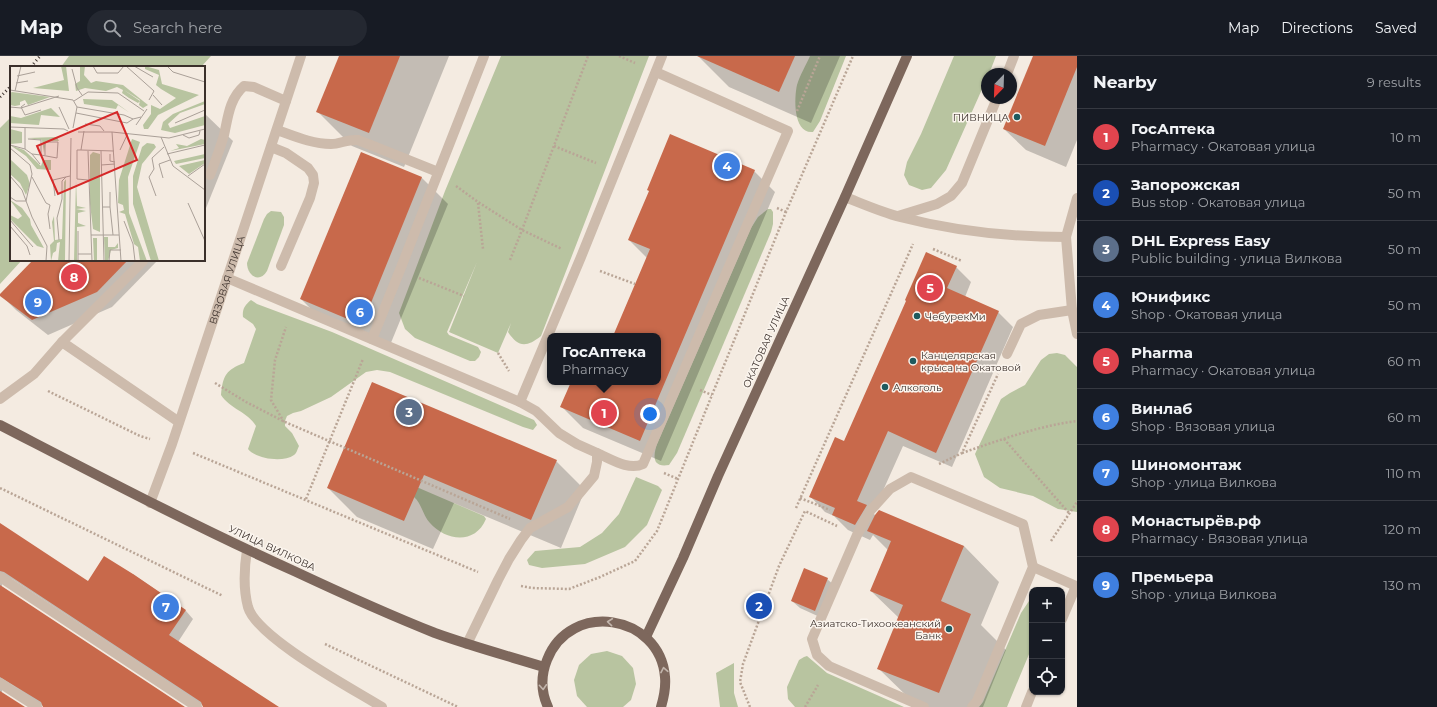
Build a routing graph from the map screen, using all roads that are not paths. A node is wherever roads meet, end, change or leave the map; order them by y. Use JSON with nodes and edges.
{"nodes":[{"id":1,"x":302,"y":56,"type":"edge"},
{"id":2,"x":484,"y":56,"type":"edge"},
{"id":3,"x":662,"y":56,"type":"edge"},
{"id":4,"x":907,"y":56,"type":"edge"},
{"id":5,"x":1014,"y":56,"type":"edge"},
{"id":6,"x":1009,"y":68,"type":"edge"},
{"id":7,"x":656,"y":72,"type":"junction"},
{"id":8,"x":286,"y":101,"type":"junction"},
{"id":9,"x":995,"y":104,"type":"edge"},
{"id":10,"x":277,"y":130,"type":"junction"},
{"id":11,"x":271,"y":147,"type":"junction"},
{"id":12,"x":438,"y":172,"type":"junction"},
{"id":13,"x":210,"y":174,"type":"dead end"},
{"id":14,"x":845,"y":197,"type":"junction"},
{"id":15,"x":1077,"y":198,"type":"edge"},
{"id":16,"x":898,"y":216,"type":"junction"},
{"id":17,"x":1066,"y":237,"type":"junction"},
{"id":18,"x":143,"y":261,"type":"dead end"},
{"id":19,"x":281,"y":266,"type":"dead end"},
{"id":20,"x":227,"y":278,"type":"junction"},
{"id":21,"x":1072,"y":310,"type":"junction"},
{"id":22,"x":549,"y":333,"type":"edge"},
{"id":23,"x":1077,"y":334,"type":"edge"},
{"id":24,"x":547,"y":338,"type":"edge"},
{"id":25,"x":372,"y":339,"type":"junction"},
{"id":26,"x":62,"y":342,"type":"junction"},
{"id":27,"x":1007,"y":354,"type":"road end"},
{"id":28,"x":0,"y":399,"type":"edge"},
{"id":29,"x":520,"y":402,"type":"junction"},
{"id":30,"x":180,"y":422,"type":"junction"},
{"id":31,"x":0,"y":425,"type":"edge"},
{"id":32,"x":597,"y":453,"type":"junction"},
{"id":33,"x":150,"y":503,"type":"junction"},
{"id":34,"x":247,"y":550,"type":"junction"},
{"id":35,"x":1033,"y":567,"type":"junction"},
{"id":36,"x":0,"y":577,"type":"edge"},
{"id":37,"x":1076,"y":586,"type":"edge"},
{"id":38,"x":1065,"y":612,"type":"edge"},
{"id":39,"x":646,"y":637,"type":"junction"},
{"id":40,"x":468,"y":644,"type":"junction"},
{"id":41,"x":544,"y":667,"type":"junction"},
{"id":42,"x":0,"y":683,"type":"edge"},
{"id":43,"x":1031,"y":695,"type":"edge"},
{"id":44,"x":37,"y":707,"type":"edge"},
{"id":45,"x":197,"y":707,"type":"edge"},
{"id":46,"x":382,"y":707,"type":"edge"},
{"id":47,"x":548,"y":707,"type":"edge"},
{"id":48,"x":661,"y":707,"type":"edge"},
{"id":49,"x":924,"y":707,"type":"edge"},
{"id":50,"x":972,"y":707,"type":"edge"},
{"id":51,"x":1026,"y":707,"type":"edge"}],
"edges":[{"from":1,"to":8,"type":"street","name":"ВЯЗОВАЯ УЛИЦА"},
{"from":2,"to":12,"type":"street"},
{"from":3,"to":7,"type":"street"},
{"from":4,"to":14,"type":"main road","name":"ОКАТОВАЯ УЛИЦА"},
{"from":5,"to":6,"type":"street"},
{"from":7,"to":22,"type":"street"},
{"from":7,"to":32,"type":"street"},
{"from":8,"to":10,"type":"street","name":"ВЯЗОВАЯ УЛИЦА"},
{"from":8,"to":13,"type":"street"},
{"from":9,"to":16,"type":"street"},
{"from":10,"to":11,"type":"street","name":"ВЯЗОВАЯ УЛИЦА"},
{"from":10,"to":12,"type":"street"},
{"from":11,"to":19,"type":"street"},
{"from":11,"to":20,"type":"street","name":"ВЯЗОВАЯ УЛИЦА"},
{"from":12,"to":25,"type":"street"},
{"from":14,"to":16,"type":"street"},
{"from":14,"to":39,"type":"main road","name":"ОКАТОВАЯ УЛИЦА"},
{"from":15,"to":17,"type":"street"},
{"from":16,"to":17,"type":"street"},
{"from":17,"to":21,"type":"street"},
{"from":18,"to":26,"type":"street"},
{"from":20,"to":25,"type":"street"},
{"from":20,"to":30,"type":"street","name":"ВЯЗОВАЯ УЛИЦА"},
{"from":21,"to":23,"type":"street"},
{"from":21,"to":27,"type":"street"},
{"from":24,"to":29,"type":"street"},
{"from":25,"to":29,"type":"street"},
{"from":26,"to":28,"type":"street"},
{"from":26,"to":30,"type":"street"},
{"from":29,"to":32,"type":"street"},
{"from":30,"to":33,"type":"street","name":"ВЯЗОВАЯ УЛИЦА"},
{"from":31,"to":33,"type":"main road","name":"УЛИЦА ВИЛКОВА"},
{"from":32,"to":40,"type":"street"},
{"from":33,"to":34,"type":"main road","name":"УЛИЦА ВИЛКОВА"},
{"from":34,"to":40,"type":"main road","name":"УЛИЦА ВИЛКОВА"},
{"from":34,"to":46,"type":"street"},
{"from":35,"to":37,"type":"street"},
{"from":35,"to":49,"type":"street"},
{"from":35,"to":50,"type":"street"},
{"from":36,"to":45,"type":"street"},
{"from":37,"to":38,"type":"street"},
{"from":39,"to":41,"type":"main road","one_way":true},
{"from":48,"to":39,"type":"main road","one_way":true},
{"from":40,"to":41,"type":"main road","name":"УЛИЦА ВИЛКОВА"},
{"from":41,"to":47,"type":"main road","one_way":true},
{"from":42,"to":44,"type":"street"},
{"from":43,"to":51,"type":"street"}]}
